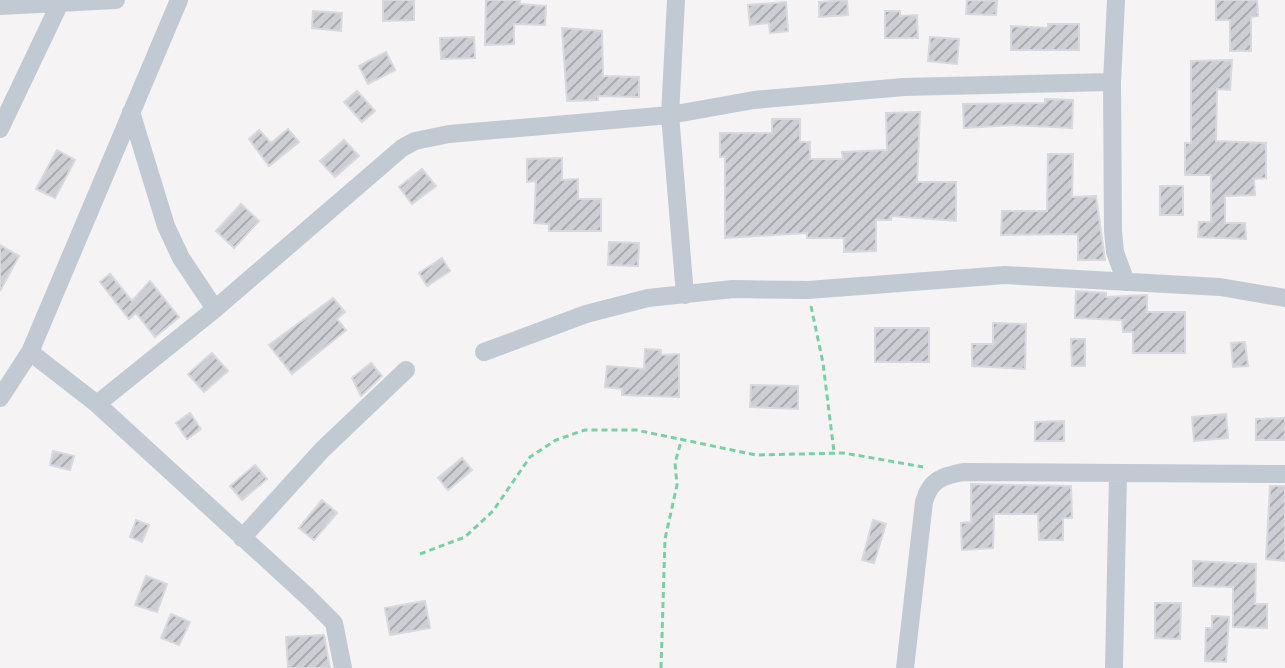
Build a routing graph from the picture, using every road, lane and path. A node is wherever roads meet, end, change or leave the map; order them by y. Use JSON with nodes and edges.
{"nodes":[{"id":1,"x":113,"y":0,"type":"edge"},
{"id":2,"x":179,"y":0,"type":"edge"},
{"id":3,"x":676,"y":0,"type":"edge"},
{"id":4,"x":1116,"y":0,"type":"edge"},
{"id":5,"x":60,"y":3,"type":"junction"},
{"id":6,"x":0,"y":6,"type":"edge"},
{"id":7,"x":1112,"y":82,"type":"junction"},
{"id":8,"x":131,"y":112,"type":"junction"},
{"id":9,"x":670,"y":115,"type":"junction"},
{"id":10,"x":0,"y":129,"type":"edge"},
{"id":11,"x":1126,"y":282,"type":"junction"},
{"id":12,"x":808,"y":290,"type":"junction"},
{"id":13,"x":685,"y":295,"type":"junction"},
{"id":14,"x":1285,"y":298,"type":"edge"},
{"id":15,"x":215,"y":309,"type":"junction"},
{"id":16,"x":30,"y":352,"type":"junction"},
{"id":17,"x":484,"y":352,"type":"dead end"},
{"id":18,"x":406,"y":370,"type":"dead end"},
{"id":19,"x":0,"y":398,"type":"edge"},
{"id":20,"x":97,"y":404,"type":"junction"},
{"id":21,"x":682,"y":438,"type":"junction"},
{"id":22,"x":834,"y":453,"type":"junction"},
{"id":23,"x":1118,"y":474,"type":"junction"},
{"id":24,"x":1285,"y":474,"type":"edge"},
{"id":25,"x":944,"y":476,"type":"junction"},
{"id":26,"x":242,"y":538,"type":"junction"},
{"id":27,"x":420,"y":554,"type":"dead end"},
{"id":28,"x":343,"y":668,"type":"edge"},
{"id":29,"x":661,"y":668,"type":"edge"},
{"id":30,"x":905,"y":668,"type":"edge"},
{"id":31,"x":1114,"y":668,"type":"edge"}],
"edges":[{"from":1,"to":5,"type":"street"},
{"from":2,"to":8,"type":"street"},
{"from":3,"to":9,"type":"street"},
{"from":4,"to":7,"type":"street"},
{"from":5,"to":6,"type":"street"},
{"from":5,"to":10,"type":"street"},
{"from":7,"to":9,"type":"street"},
{"from":7,"to":11,"type":"street"},
{"from":8,"to":15,"type":"street"},
{"from":8,"to":16,"type":"street"},
{"from":9,"to":13,"type":"street"},
{"from":9,"to":15,"type":"street"},
{"from":11,"to":12,"type":"street"},
{"from":11,"to":14,"type":"street"},
{"from":12,"to":13,"type":"street"},
{"from":12,"to":22,"type":"path"},
{"from":13,"to":17,"type":"street"},
{"from":15,"to":20,"type":"street"},
{"from":16,"to":19,"type":"street"},
{"from":16,"to":20,"type":"street"},
{"from":18,"to":26,"type":"street"},
{"from":20,"to":26,"type":"street"},
{"from":21,"to":22,"type":"path"},
{"from":21,"to":27,"type":"path"},
{"from":21,"to":29,"type":"path"},
{"from":22,"to":25,"type":"path"},
{"from":23,"to":24,"type":"street"},
{"from":23,"to":25,"type":"street"},
{"from":23,"to":31,"type":"street"},
{"from":25,"to":30,"type":"street"},
{"from":26,"to":28,"type":"street"}]}
